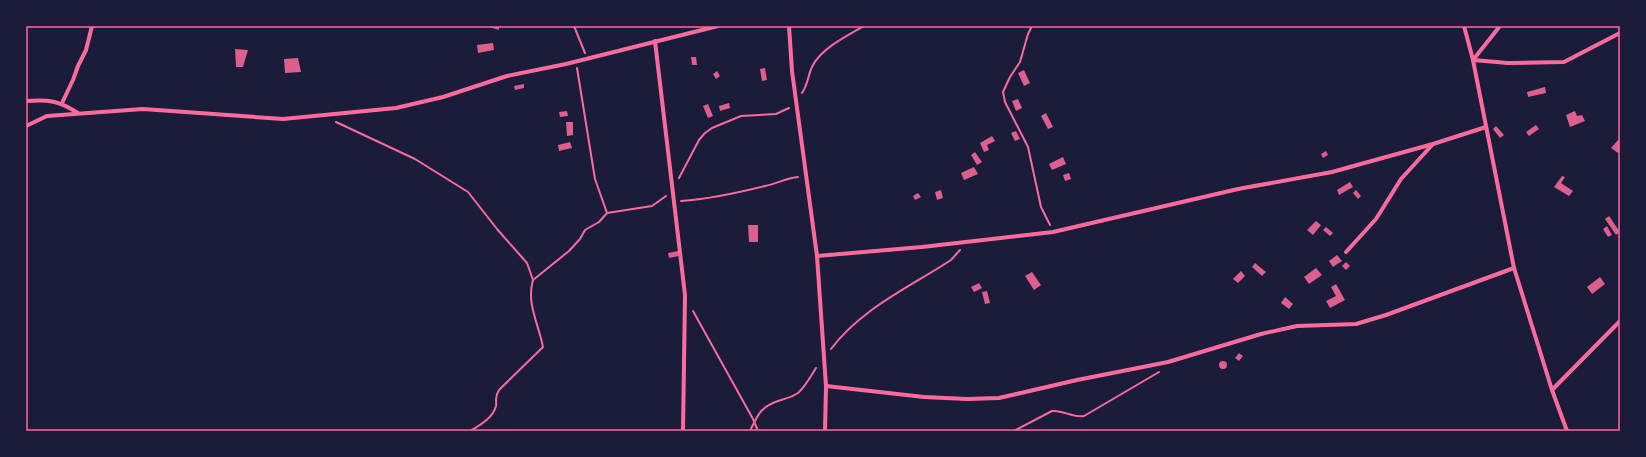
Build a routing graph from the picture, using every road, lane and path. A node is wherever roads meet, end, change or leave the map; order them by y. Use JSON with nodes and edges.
{"nodes":[{"id":1,"x":92,"y":26,"type":"edge"},
{"id":2,"x":574,"y":26,"type":"edge"},
{"id":3,"x":718,"y":26,"type":"edge"},
{"id":4,"x":789,"y":26,"type":"edge"},
{"id":5,"x":864,"y":26,"type":"edge"},
{"id":6,"x":1032,"y":26,"type":"edge"},
{"id":7,"x":1464,"y":26,"type":"edge"},
{"id":8,"x":1500,"y":26,"type":"edge"},
{"id":9,"x":1620,"y":33,"type":"edge"},
{"id":10,"x":655,"y":41,"type":"junction"},
{"id":11,"x":587,"y":58,"type":"junction"},
{"id":12,"x":1473,"y":60,"type":"junction"},
{"id":13,"x":576,"y":61,"type":"junction"},
{"id":14,"x":26,"y":101,"type":"edge"},
{"id":15,"x":62,"y":103,"type":"junction"},
{"id":16,"x":795,"y":103,"type":"junction"},
{"id":17,"x":79,"y":114,"type":"junction"},
{"id":18,"x":336,"y":122,"type":"dead end"},
{"id":19,"x":26,"y":126,"type":"edge"},
{"id":20,"x":1486,"y":127,"type":"junction"},
{"id":21,"x":1433,"y":144,"type":"junction"},
{"id":22,"x":805,"y":176,"type":"junction"},
{"id":23,"x":672,"y":189,"type":"junction"},
{"id":24,"x":674,"y":201,"type":"junction"},
{"id":25,"x":607,"y":213,"type":"junction"},
{"id":26,"x":1053,"y":232,"type":"junction"},
{"id":27,"x":976,"y":241,"type":"junction"},
{"id":28,"x":1346,"y":252,"type":"dead end"},
{"id":29,"x":817,"y":256,"type":"junction"},
{"id":30,"x":1514,"y":268,"type":"junction"},
{"id":31,"x":533,"y":280,"type":"junction"},
{"id":32,"x":692,"y":309,"type":"dead end"},
{"id":33,"x":1620,"y":321,"type":"edge"},
{"id":34,"x":824,"y":359,"type":"junction"},
{"id":35,"x":1160,"y":372,"type":"dead end"},
{"id":36,"x":826,"y":386,"type":"junction"},
{"id":37,"x":1552,"y":390,"type":"junction"},
{"id":38,"x":754,"y":422,"type":"junction"},
{"id":39,"x":470,"y":431,"type":"edge"},
{"id":40,"x":683,"y":431,"type":"edge"},
{"id":41,"x":750,"y":431,"type":"edge"},
{"id":42,"x":758,"y":431,"type":"edge"},
{"id":43,"x":825,"y":431,"type":"edge"},
{"id":44,"x":1014,"y":431,"type":"edge"},
{"id":45,"x":1567,"y":431,"type":"edge"}],
"edges":[{"from":1,"to":15,"type":"street"},
{"from":2,"to":11,"type":"path"},
{"from":3,"to":10,"type":"street"},
{"from":4,"to":16,"type":"street"},
{"from":5,"to":16,"type":"path"},
{"from":6,"to":26,"type":"path"},
{"from":7,"to":12,"type":"street"},
{"from":8,"to":12,"type":"street"},
{"from":9,"to":12,"type":"street"},
{"from":10,"to":11,"type":"street"},
{"from":10,"to":23,"type":"street"},
{"from":11,"to":13,"type":"street"},
{"from":12,"to":20,"type":"street"},
{"from":13,"to":17,"type":"street"},
{"from":13,"to":25,"type":"path"},
{"from":14,"to":15,"type":"street"},
{"from":15,"to":17,"type":"street"},
{"from":16,"to":22,"type":"street"},
{"from":16,"to":23,"type":"path"},
{"from":17,"to":19,"type":"street"},
{"from":18,"to":31,"type":"path"},
{"from":20,"to":21,"type":"street"},
{"from":20,"to":30,"type":"street"},
{"from":21,"to":26,"type":"street"},
{"from":21,"to":28,"type":"street"},
{"from":22,"to":24,"type":"path"},
{"from":22,"to":29,"type":"street"},
{"from":23,"to":24,"type":"street"},
{"from":23,"to":25,"type":"path"},
{"from":24,"to":40,"type":"street"},
{"from":25,"to":31,"type":"path"},
{"from":26,"to":27,"type":"street"},
{"from":27,"to":29,"type":"street"},
{"from":27,"to":34,"type":"path"},
{"from":29,"to":34,"type":"street"},
{"from":30,"to":36,"type":"street"},
{"from":30,"to":37,"type":"street"},
{"from":31,"to":39,"type":"path"},
{"from":32,"to":38,"type":"path"},
{"from":33,"to":37,"type":"street"},
{"from":34,"to":36,"type":"street"},
{"from":34,"to":38,"type":"path"},
{"from":35,"to":44,"type":"path"},
{"from":36,"to":43,"type":"street"},
{"from":37,"to":45,"type":"street"},
{"from":38,"to":41,"type":"path"},
{"from":38,"to":42,"type":"path"}]}
